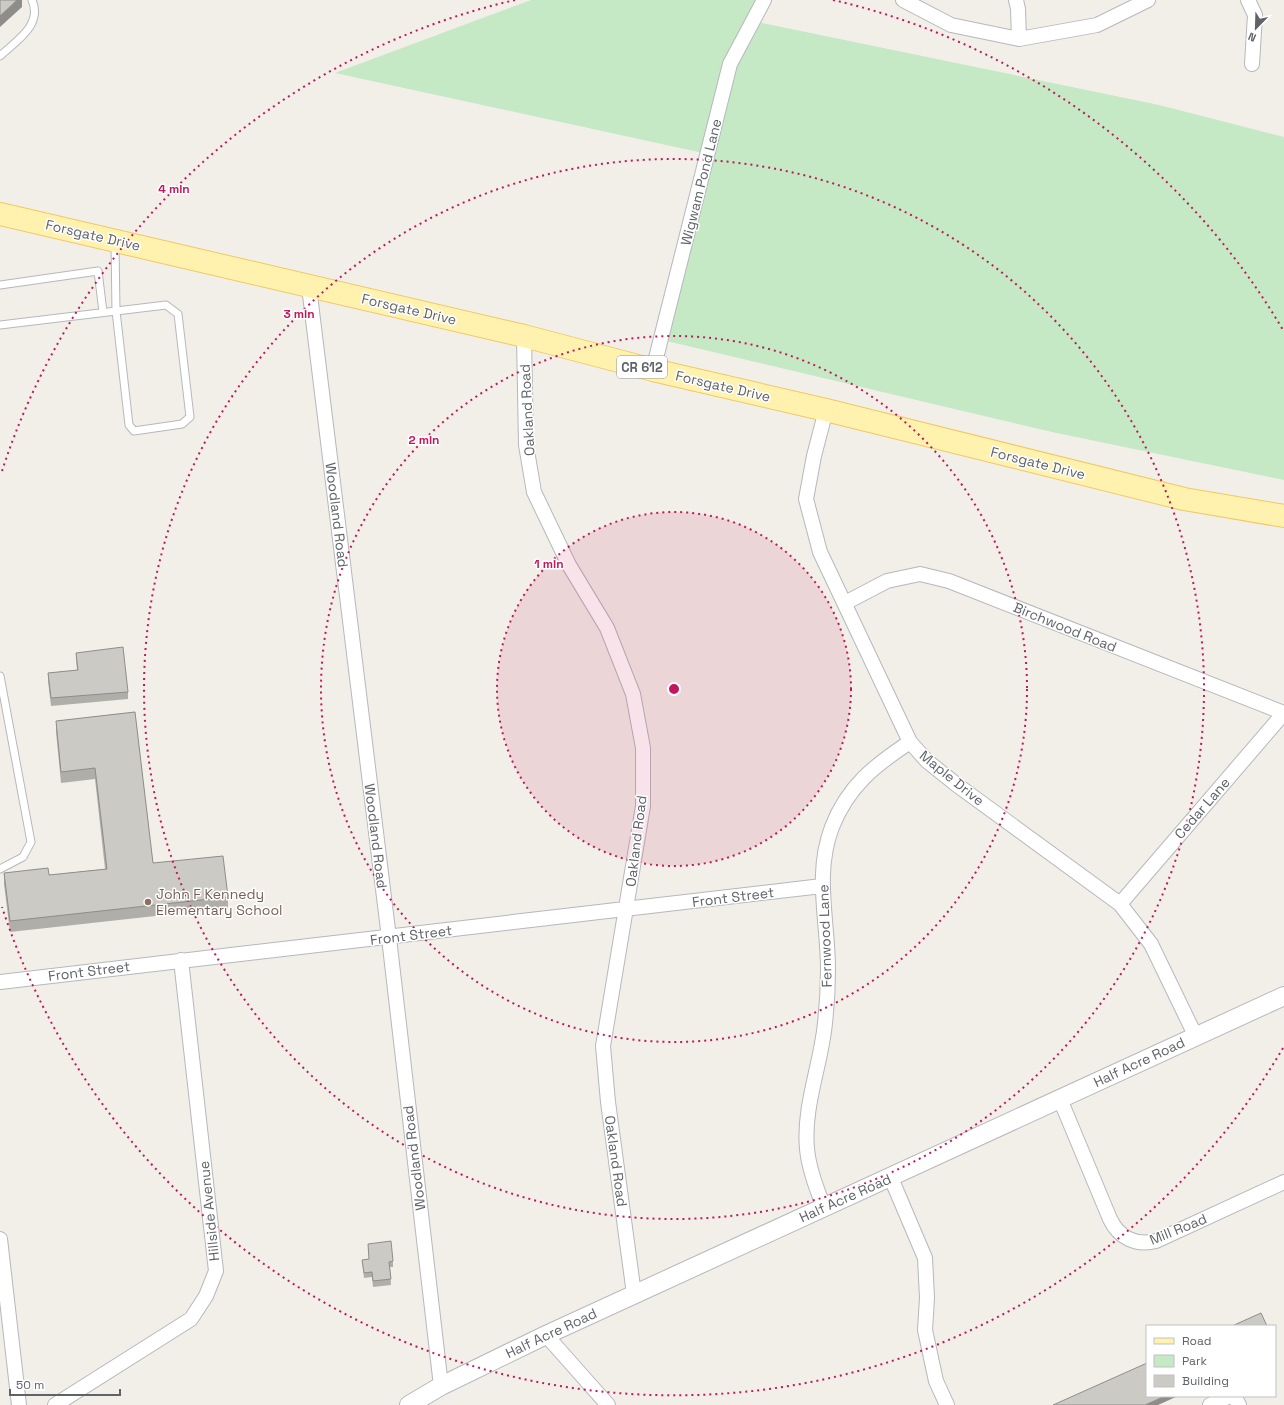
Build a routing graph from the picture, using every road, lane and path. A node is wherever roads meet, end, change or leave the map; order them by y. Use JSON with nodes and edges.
{"nodes":[{"id":1,"x":32,"y":0,"type":"edge"},
{"id":2,"x":764,"y":0,"type":"edge"},
{"id":3,"x":903,"y":0,"type":"edge"},
{"id":4,"x":1016,"y":0,"type":"edge"},
{"id":5,"x":1148,"y":0,"type":"edge"},
{"id":6,"x":1248,"y":0,"type":"edge"},
{"id":7,"x":1019,"y":39,"type":"junction"},
{"id":8,"x":0,"y":56,"type":"edge"},
{"id":9,"x":1252,"y":64,"type":"dead end"},
{"id":10,"x":0,"y":214,"type":"edge"},
{"id":11,"x":114,"y":240,"type":"junction"},
{"id":12,"x":0,"y":285,"type":"edge"},
{"id":13,"x":308,"y":287,"type":"junction"},
{"id":14,"x":116,"y":311,"type":"junction"},
{"id":15,"x":102,"y":312,"type":"junction"},
{"id":16,"x":0,"y":325,"type":"edge"},
{"id":17,"x":524,"y":336,"type":"junction"},
{"id":18,"x":653,"y":370,"type":"junction"},
{"id":19,"x":826,"y":410,"type":"junction"},
{"id":20,"x":1284,"y":516,"type":"edge"},
{"id":21,"x":845,"y":603,"type":"junction"},
{"id":22,"x":0,"y":676,"type":"edge"},
{"id":23,"x":1284,"y":713,"type":"edge"},
{"id":24,"x":910,"y":742,"type":"junction"},
{"id":25,"x":0,"y":870,"type":"edge"},
{"id":26,"x":822,"y":886,"type":"junction"},
{"id":27,"x":1120,"y":904,"type":"junction"},
{"id":28,"x":627,"y":909,"type":"junction"},
{"id":29,"x":389,"y":938,"type":"junction"},
{"id":30,"x":181,"y":960,"type":"junction"},
{"id":31,"x":0,"y":982,"type":"edge"},
{"id":32,"x":1284,"y":996,"type":"edge"},
{"id":33,"x":1196,"y":1037,"type":"junction"},
{"id":34,"x":1060,"y":1099,"type":"junction"},
{"id":35,"x":891,"y":1178,"type":"junction"},
{"id":36,"x":1284,"y":1182,"type":"edge"},
{"id":37,"x":824,"y":1207,"type":"junction"},
{"id":38,"x":0,"y":1238,"type":"edge"},
{"id":39,"x":634,"y":1294,"type":"junction"},
{"id":40,"x":546,"y":1335,"type":"junction"},
{"id":41,"x":441,"y":1386,"type":"junction"},
{"id":42,"x":1228,"y":1397,"type":"edge"},
{"id":43,"x":19,"y":1405,"type":"edge"},
{"id":44,"x":55,"y":1405,"type":"edge"},
{"id":45,"x":409,"y":1405,"type":"edge"},
{"id":46,"x":608,"y":1405,"type":"edge"},
{"id":47,"x":947,"y":1405,"type":"edge"},
{"id":48,"x":1210,"y":1405,"type":"edge"}],
"edges":[{"from":1,"to":8,"type":"lane"},
{"from":2,"to":18,"type":"street","name":"Wigwam Pond Lane"},
{"from":3,"to":7,"type":"street"},
{"from":4,"to":7,"type":"street"},
{"from":5,"to":7,"type":"street"},
{"from":6,"to":9,"type":"street"},
{"from":10,"to":11,"type":"main road","name":"Forsgate Drive","number":"CR 612"},
{"from":11,"to":13,"type":"main road","name":"Forsgate Drive","number":"CR 612"},
{"from":11,"to":14,"type":"lane"},
{"from":12,"to":15,"type":"lane"},
{"from":13,"to":17,"type":"main road","name":"Forsgate Drive","number":"CR 612"},
{"from":13,"to":29,"type":"street","name":"Woodland Road"},
{"from":14,"to":14,"type":"lane"},
{"from":14,"to":15,"type":"lane"},
{"from":15,"to":16,"type":"lane"},
{"from":17,"to":18,"type":"main road","name":"Forsgate Drive","number":"CR 612"},
{"from":17,"to":28,"type":"street","name":"Oakland Road"},
{"from":18,"to":19,"type":"main road","name":"Forsgate Drive","number":"CR 612"},
{"from":19,"to":20,"type":"main road","name":"Forsgate Drive","number":"CR 612"},
{"from":19,"to":21,"type":"street","name":"Maple Drive"},
{"from":21,"to":23,"type":"street","name":"Birchwood Road"},
{"from":21,"to":24,"type":"street","name":"Maple Drive"},
{"from":22,"to":25,"type":"lane"},
{"from":23,"to":27,"type":"street","name":"Cedar Lane"},
{"from":24,"to":26,"type":"street","name":"Fernwood Lane"},
{"from":24,"to":27,"type":"street","name":"Maple Drive"},
{"from":26,"to":28,"type":"street","name":"Front Street"},
{"from":26,"to":37,"type":"street","name":"Fernwood Lane"},
{"from":27,"to":33,"type":"street","name":"Maple Drive"},
{"from":28,"to":29,"type":"street","name":"Front Street"},
{"from":28,"to":39,"type":"street","name":"Oakland Road"},
{"from":29,"to":30,"type":"street","name":"Front Street"},
{"from":29,"to":41,"type":"street","name":"Woodland Road"},
{"from":30,"to":31,"type":"street","name":"Front Street"},
{"from":30,"to":44,"type":"street","name":"Hillside Avenue"},
{"from":32,"to":33,"type":"street","name":"Half Acre Road"},
{"from":33,"to":34,"type":"street","name":"Half Acre Road"},
{"from":34,"to":35,"type":"street","name":"Half Acre Road"},
{"from":34,"to":36,"type":"street","name":"Mill Road"},
{"from":35,"to":37,"type":"street","name":"Half Acre Road"},
{"from":35,"to":47,"type":"street"},
{"from":37,"to":39,"type":"street","name":"Half Acre Road"},
{"from":38,"to":43,"type":"street"},
{"from":39,"to":40,"type":"street","name":"Half Acre Road"},
{"from":40,"to":41,"type":"street","name":"Half Acre Road"},
{"from":40,"to":46,"type":"street"},
{"from":41,"to":45,"type":"street","name":"Half Acre Road"},
{"from":42,"to":48,"type":"street"}]}
